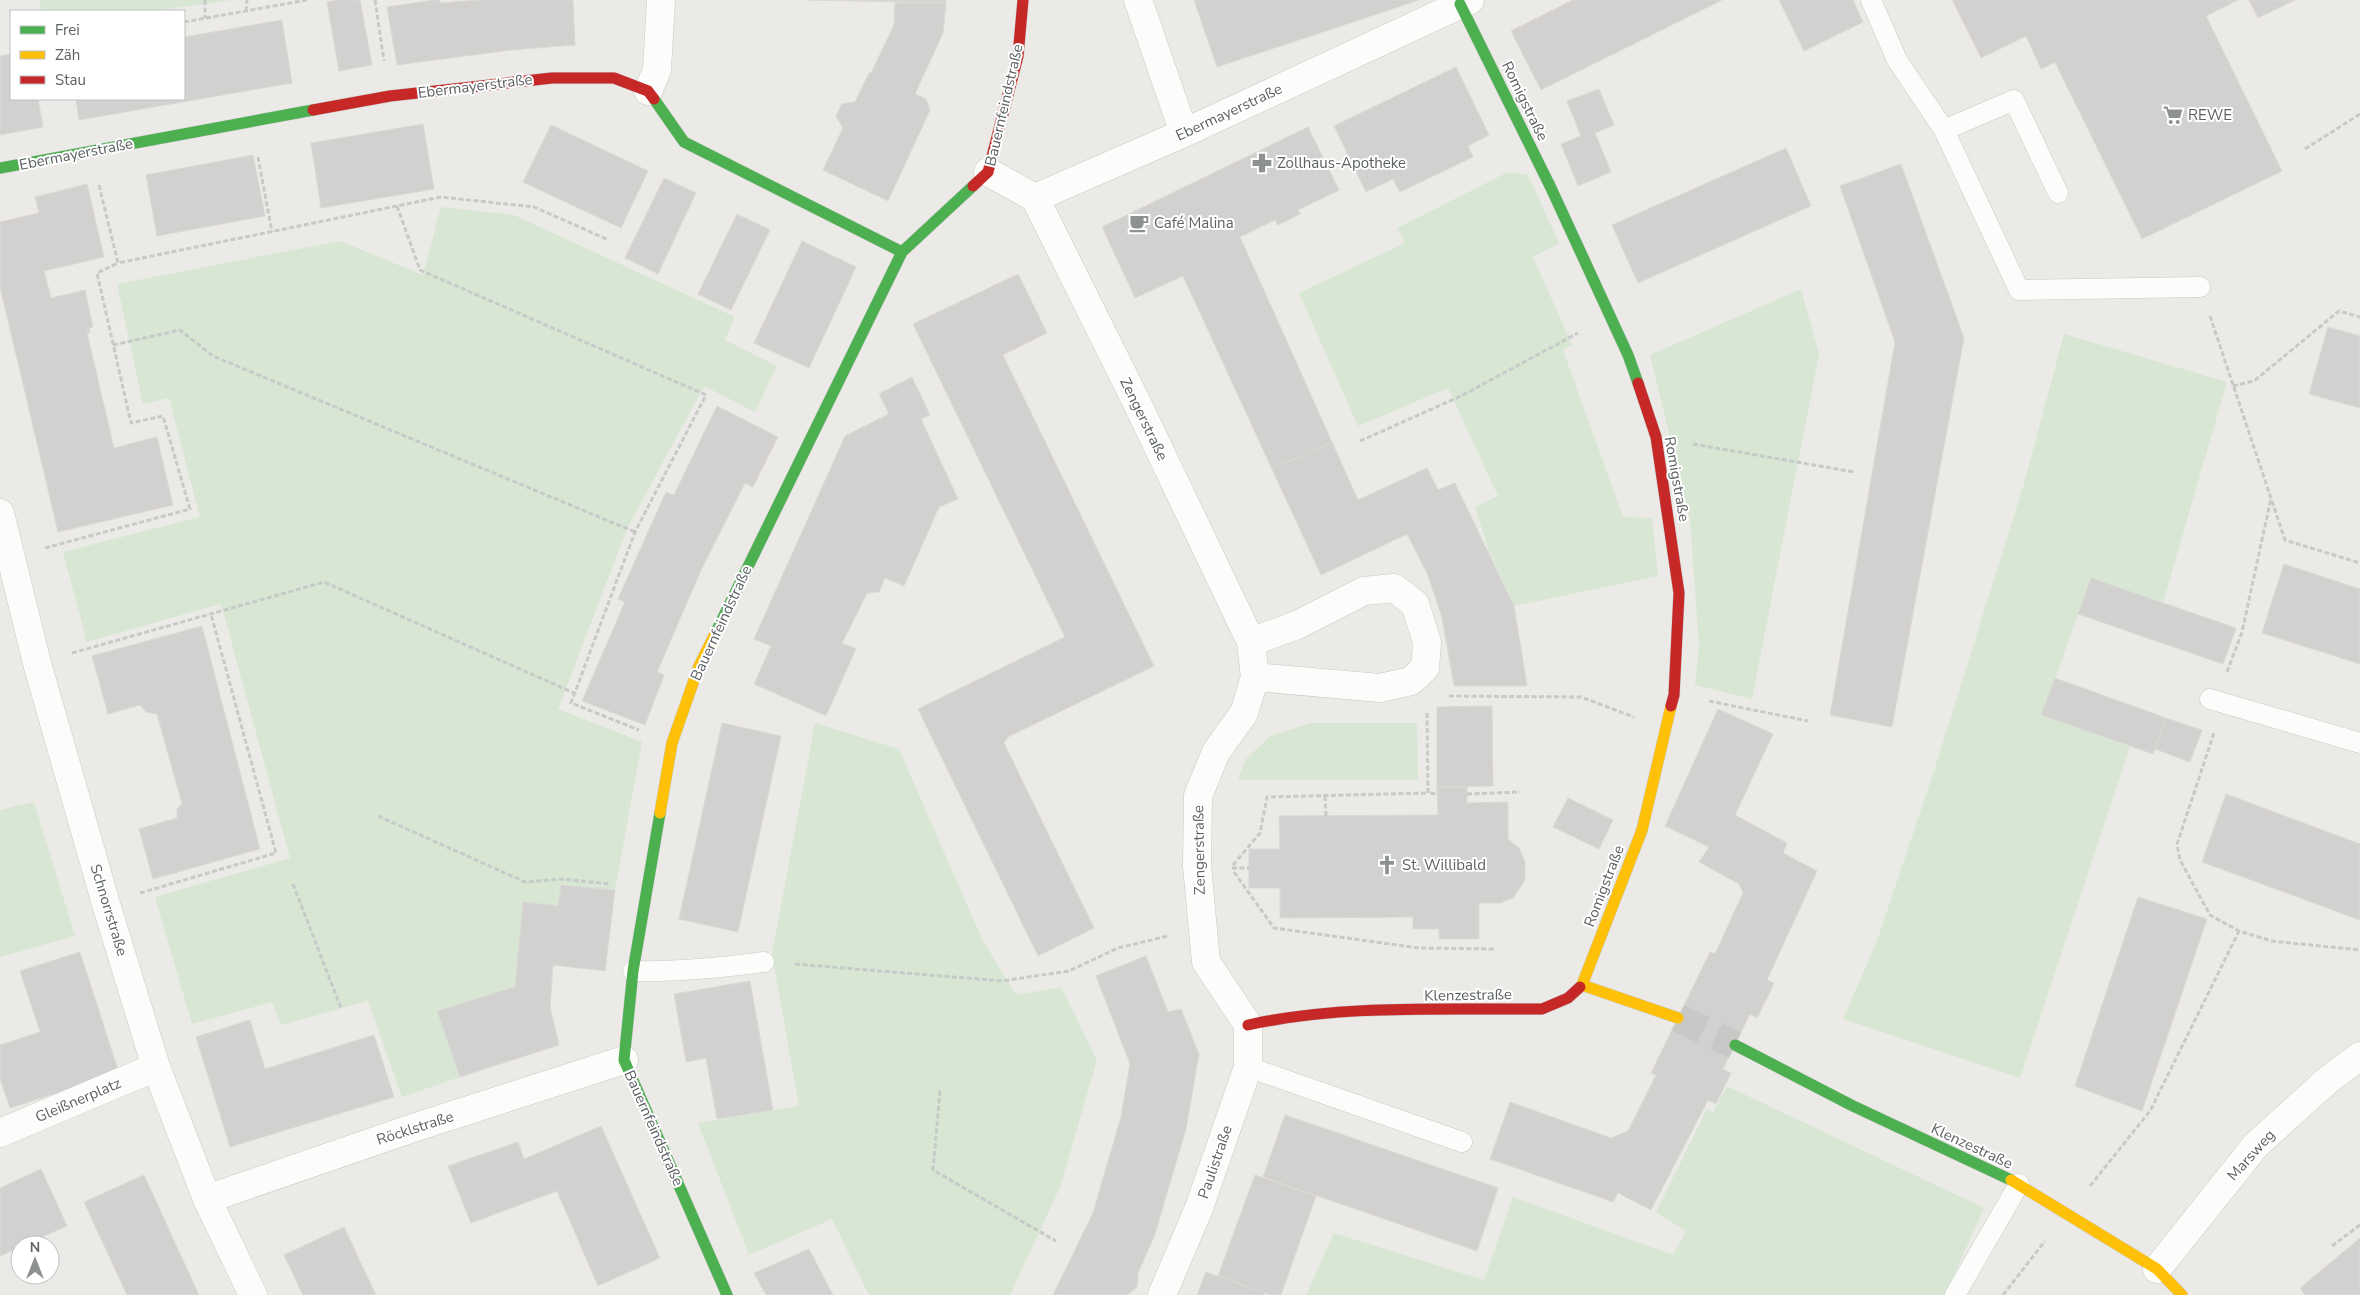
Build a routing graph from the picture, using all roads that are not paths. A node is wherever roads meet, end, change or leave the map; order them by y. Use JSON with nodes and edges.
{"nodes":[{"id":1,"x":661,"y":0,"type":"edge"},
{"id":2,"x":1023,"y":0,"type":"edge"},
{"id":3,"x":1138,"y":0,"type":"edge"},
{"id":4,"x":1871,"y":0,"type":"edge"},
{"id":5,"x":1465,"y":2,"type":"edge"},
{"id":6,"x":648,"y":91,"type":"junction"},
{"id":7,"x":1944,"y":130,"type":"junction"},
{"id":8,"x":1184,"y":133,"type":"junction"},
{"id":9,"x":0,"y":168,"type":"edge"},
{"id":10,"x":988,"y":172,"type":"junction"},
{"id":11,"x":2058,"y":193,"type":"dead end"},
{"id":12,"x":1035,"y":198,"type":"junction"},
{"id":13,"x":902,"y":252,"type":"junction"},
{"id":14,"x":2200,"y":287,"type":"road end"},
{"id":15,"x":0,"y":513,"type":"edge"},
{"id":16,"x":1251,"y":642,"type":"junction"},
{"id":17,"x":1255,"y":677,"type":"junction"},
{"id":18,"x":2217,"y":701,"type":"road end"},
{"id":19,"x":2360,"y":744,"type":"edge"},
{"id":20,"x":764,"y":962,"type":"road end"},
{"id":21,"x":633,"y":971,"type":"junction"},
{"id":22,"x":1582,"y":985,"type":"junction"},
{"id":23,"x":1678,"y":1018,"type":"tunnel mouth"},
{"id":24,"x":1248,"y":1025,"type":"junction"},
{"id":25,"x":1735,"y":1044,"type":"tunnel mouth"},
{"id":26,"x":2360,"y":1056,"type":"edge"},
{"id":27,"x":624,"y":1060,"type":"junction"},
{"id":28,"x":1248,"y":1066,"type":"junction"},
{"id":29,"x":156,"y":1067,"type":"junction"},
{"id":30,"x":0,"y":1134,"type":"edge"},
{"id":31,"x":1462,"y":1142,"type":"dead end"},
{"id":32,"x":2018,"y":1184,"type":"junction"},
{"id":33,"x":207,"y":1199,"type":"junction"},
{"id":34,"x":2157,"y":1269,"type":"junction"},
{"id":35,"x":253,"y":1295,"type":"edge"},
{"id":36,"x":727,"y":1295,"type":"edge"},
{"id":37,"x":1162,"y":1295,"type":"edge"},
{"id":38,"x":1955,"y":1295,"type":"edge"},
{"id":39,"x":2182,"y":1295,"type":"edge"}],
"edges":[{"from":1,"to":6,"type":"street"},
{"from":2,"to":10,"type":"street","name":"Bauernfeindstraße"},
{"from":3,"to":8,"type":"street"},
{"from":4,"to":7,"type":"lane"},
{"from":5,"to":8,"type":"street","name":"Ebermayerstraße"},
{"from":5,"to":22,"type":"street","name":"Romigstraße"},
{"from":6,"to":9,"type":"street","name":"Ebermayerstraße"},
{"from":6,"to":13,"type":"street"},
{"from":7,"to":11,"type":"lane"},
{"from":7,"to":14,"type":"lane"},
{"from":8,"to":12,"type":"street","name":"Ebermayerstraße"},
{"from":10,"to":12,"type":"street"},
{"from":10,"to":13,"type":"street","name":"Bauernfeindstraße"},
{"from":12,"to":16,"type":"street","name":"Zengerstraße"},
{"from":13,"to":21,"type":"street","name":"Bauernfeindstraße"},
{"from":15,"to":29,"type":"street","name":"Schnorrstraße"},
{"from":16,"to":17,"type":"street","name":"Zengerstraße"},
{"from":16,"to":17,"type":"street"},
{"from":17,"to":24,"type":"street","name":"Zengerstraße"},
{"from":18,"to":19,"type":"lane"},
{"from":20,"to":21,"type":"lane"},
{"from":21,"to":27,"type":"street","name":"Bauernfeindstraße"},
{"from":22,"to":23,"type":"street"},
{"from":22,"to":24,"type":"street","name":"Klenzestraße"},
{"from":24,"to":28,"type":"street","name":"Paulistraße"},
{"from":25,"to":32,"type":"street","name":"Klenzestraße"},
{"from":26,"to":34,"type":"street","name":"Marsweg"},
{"from":27,"to":33,"type":"street","name":"Röcklstraße"},
{"from":27,"to":36,"type":"street","name":"Bauernfeindstraße"},
{"from":28,"to":31,"type":"lane"},
{"from":28,"to":37,"type":"street","name":"Paulistraße"},
{"from":29,"to":30,"type":"street","name":"Gleißnerplatz"},
{"from":29,"to":33,"type":"street","name":"Schnorrstraße"},
{"from":32,"to":34,"type":"street","name":"Klenzestraße"},
{"from":32,"to":38,"type":"lane"},
{"from":33,"to":35,"type":"street","name":"Schnorrstraße"},
{"from":34,"to":39,"type":"street","name":"Klenzestraße"}]}
